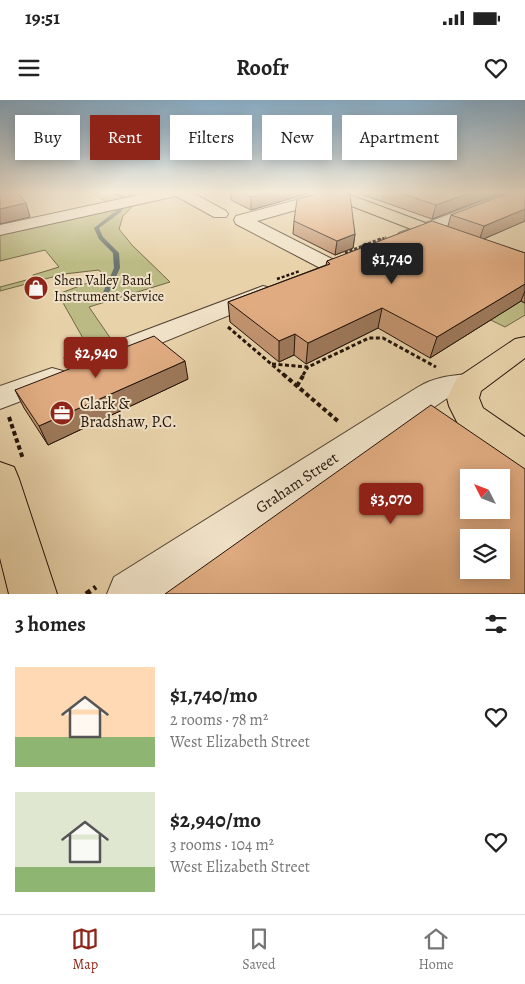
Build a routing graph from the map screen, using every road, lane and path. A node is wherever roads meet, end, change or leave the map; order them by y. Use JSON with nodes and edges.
{"nodes":[{"id":1,"x":70,"y":215,"type":"edge"},
{"id":2,"x":259,"y":215,"type":"edge"},
{"id":3,"x":388,"y":215,"type":"edge"},
{"id":4,"x":463,"y":215,"type":"edge"},
{"id":5,"x":426,"y":229,"type":"junction"},
{"id":6,"x":0,"y":230,"type":"edge"},
{"id":7,"x":387,"y":240,"type":"joint"},
{"id":8,"x":327,"y":266,"type":"junction"},
{"id":9,"x":525,"y":267,"type":"edge"},
{"id":10,"x":278,"y":283,"type":"joint"},
{"id":11,"x":224,"y":324,"type":"dead end"},
{"id":12,"x":525,"y":345,"type":"edge"},
{"id":13,"x":97,"y":359,"type":"edge"},
{"id":14,"x":270,"y":364,"type":"junction"},
{"id":15,"x":308,"y":367,"type":"junction"},
{"id":16,"x":70,"y":370,"type":"edge"},
{"id":17,"x":455,"y":378,"type":"junction"},
{"id":18,"x":297,"y":386,"type":"junction"},
{"id":19,"x":4,"y":404,"type":"edge"},
{"id":20,"x":340,"y":423,"type":"dead end"},
{"id":21,"x":525,"y":456,"type":"edge"},
{"id":22,"x":12,"y":471,"type":"edge"},
{"id":23,"x":117,"y":589,"type":"edge"},
{"id":24,"x":32,"y":594,"type":"edge"},
{"id":25,"x":86,"y":594,"type":"edge"}],
"edges":[{"from":1,"to":6,"type":"street"},
{"from":2,"to":8,"type":"street"},
{"from":3,"to":5,"type":"main road"},
{"from":4,"to":5,"type":"street"},
{"from":5,"to":7,"type":"street"},
{"from":5,"to":9,"type":"main road"},
{"from":7,"to":8,"type":"path"},
{"from":8,"to":10,"type":"path"},
{"from":10,"to":13,"type":"street"},
{"from":11,"to":14,"type":"path"},
{"from":12,"to":17,"type":"main road"},
{"from":14,"to":15,"type":"path"},
{"from":14,"to":18,"type":"path"},
{"from":15,"to":17,"type":"path"},
{"from":15,"to":18,"type":"path"},
{"from":16,"to":19,"type":"street"},
{"from":17,"to":21,"type":"main road"},
{"from":17,"to":23,"type":"street","name":"Graham Street"},
{"from":18,"to":20,"type":"path"},
{"from":19,"to":22,"type":"path"},
{"from":22,"to":24,"type":"main road"},
{"from":23,"to":25,"type":"path"}]}
